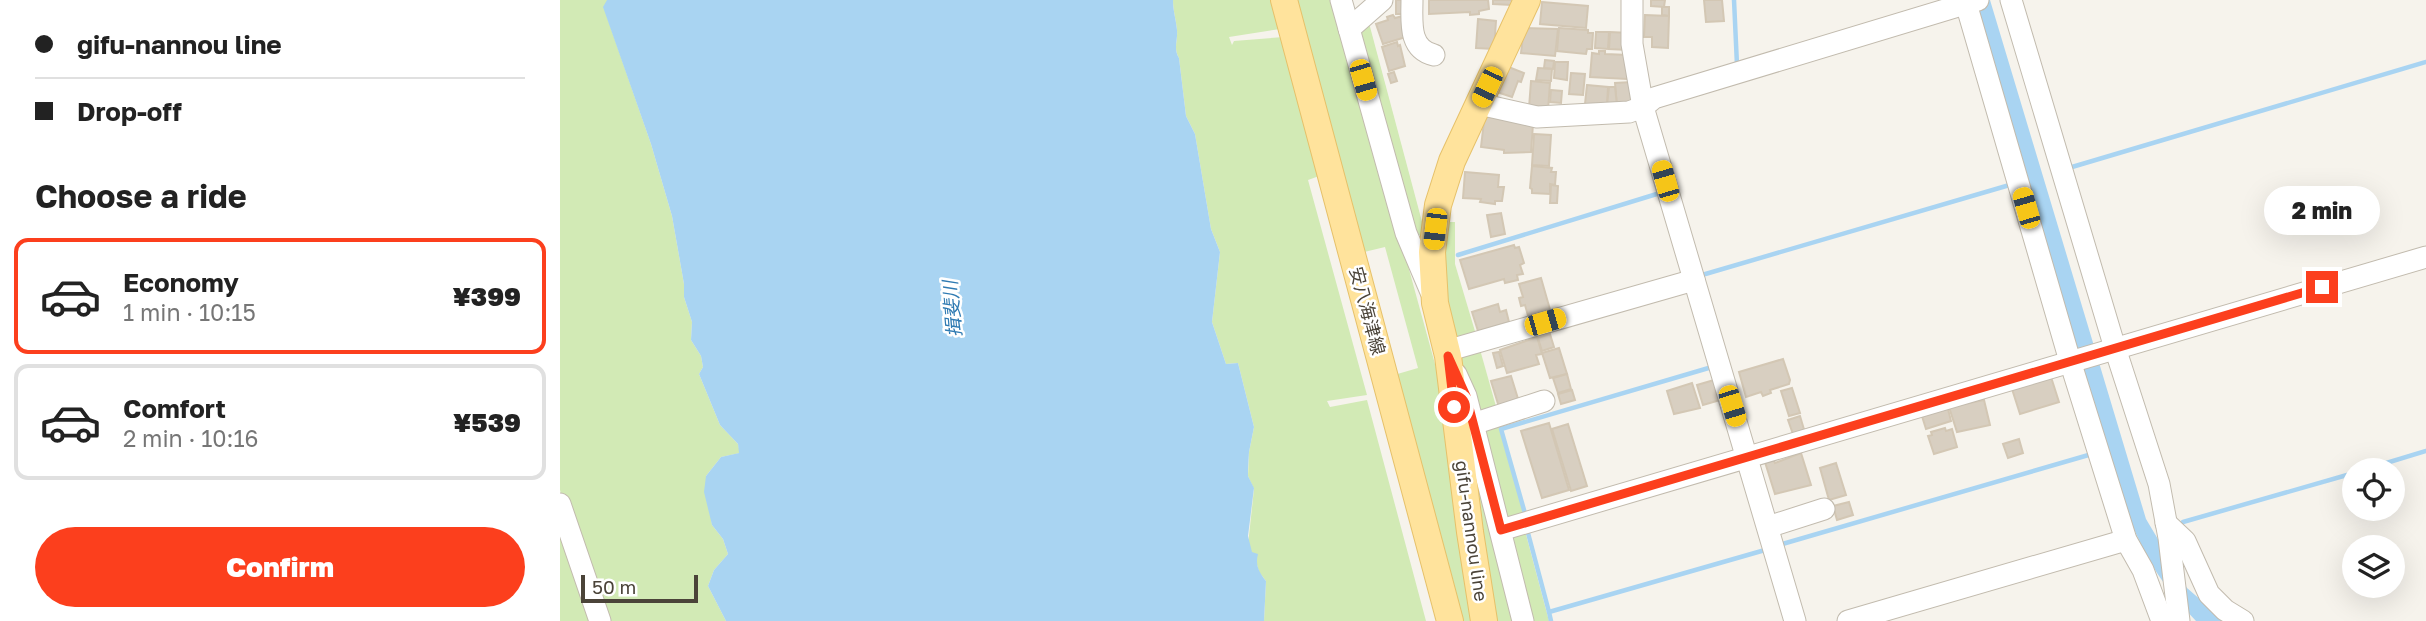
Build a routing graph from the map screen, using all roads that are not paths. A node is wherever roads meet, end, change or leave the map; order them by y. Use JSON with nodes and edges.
{"nodes":[{"id":1,"x":1284,"y":0,"type":"edge"},
{"id":2,"x":1341,"y":0,"type":"edge"},
{"id":3,"x":1382,"y":0,"type":"edge"},
{"id":4,"x":1412,"y":0,"type":"edge"},
{"id":5,"x":1527,"y":0,"type":"edge"},
{"id":6,"x":1633,"y":0,"type":"edge"},
{"id":7,"x":2011,"y":0,"type":"edge"},
{"id":8,"x":1970,"y":1,"type":"edge"},
{"id":9,"x":1349,"y":29,"type":"junction"},
{"id":10,"x":1434,"y":55,"type":"dead end"},
{"id":11,"x":1479,"y":104,"type":"junction"},
{"id":12,"x":1643,"y":107,"type":"junction"},
{"id":13,"x":2426,"y":257,"type":"edge"},
{"id":14,"x":1694,"y":280,"type":"junction"},
{"id":15,"x":1435,"y":303,"type":"junction"},
{"id":16,"x":2110,"y":349,"type":"junction"},
{"id":17,"x":1447,"y":354,"type":"junction"},
{"id":18,"x":2074,"y":360,"type":"junction"},
{"id":19,"x":1544,"y":401,"type":"dead end"},
{"id":20,"x":1473,"y":424,"type":"junction"},
{"id":21,"x":1748,"y":457,"type":"junction"},
{"id":22,"x":560,"y":504,"type":"edge"},
{"id":23,"x":1824,"y":509,"type":"dead end"},
{"id":24,"x":1768,"y":527,"type":"junction"},
{"id":25,"x":1501,"y":530,"type":"junction"},
{"id":26,"x":2168,"y":531,"type":"junction"},
{"id":27,"x":2126,"y":540,"type":"junction"},
{"id":28,"x":2173,"y":619,"type":"edge"},
{"id":29,"x":600,"y":621,"type":"edge"},
{"id":30,"x":1450,"y":621,"type":"edge"},
{"id":31,"x":1484,"y":621,"type":"edge"},
{"id":32,"x":1523,"y":621,"type":"edge"},
{"id":33,"x":1795,"y":621,"type":"edge"},
{"id":34,"x":1848,"y":621,"type":"edge"},
{"id":35,"x":2243,"y":621,"type":"edge"}],
"edges":[{"from":1,"to":30,"type":"main road","name":"安八海津線"},
{"from":2,"to":9,"type":"street"},
{"from":3,"to":9,"type":"street"},
{"from":4,"to":10,"type":"street"},
{"from":5,"to":11,"type":"main road","name":"gifu-nannou line"},
{"from":6,"to":12,"type":"street"},
{"from":7,"to":16,"type":"street"},
{"from":8,"to":12,"type":"street"},
{"from":8,"to":18,"type":"street"},
{"from":9,"to":15,"type":"street"},
{"from":11,"to":12,"type":"street"},
{"from":11,"to":15,"type":"main road","name":"gifu-nannou line"},
{"from":12,"to":14,"type":"street"},
{"from":13,"to":16,"type":"street"},
{"from":14,"to":17,"type":"street"},
{"from":14,"to":21,"type":"street"},
{"from":15,"to":17,"type":"main road","name":"gifu-nannou line"},
{"from":16,"to":18,"type":"street"},
{"from":16,"to":26,"type":"street"},
{"from":17,"to":20,"type":"street"},
{"from":17,"to":31,"type":"main road","name":"gifu-nannou line"},
{"from":18,"to":21,"type":"street"},
{"from":18,"to":27,"type":"street"},
{"from":19,"to":20,"type":"street"},
{"from":20,"to":25,"type":"street"},
{"from":21,"to":24,"type":"street"},
{"from":21,"to":25,"type":"street"},
{"from":22,"to":29,"type":"street"},
{"from":23,"to":24,"type":"street"},
{"from":24,"to":33,"type":"street"},
{"from":25,"to":32,"type":"street"},
{"from":26,"to":28,"type":"street"},
{"from":26,"to":35,"type":"street"},
{"from":27,"to":28,"type":"street"},
{"from":27,"to":34,"type":"street"}]}
